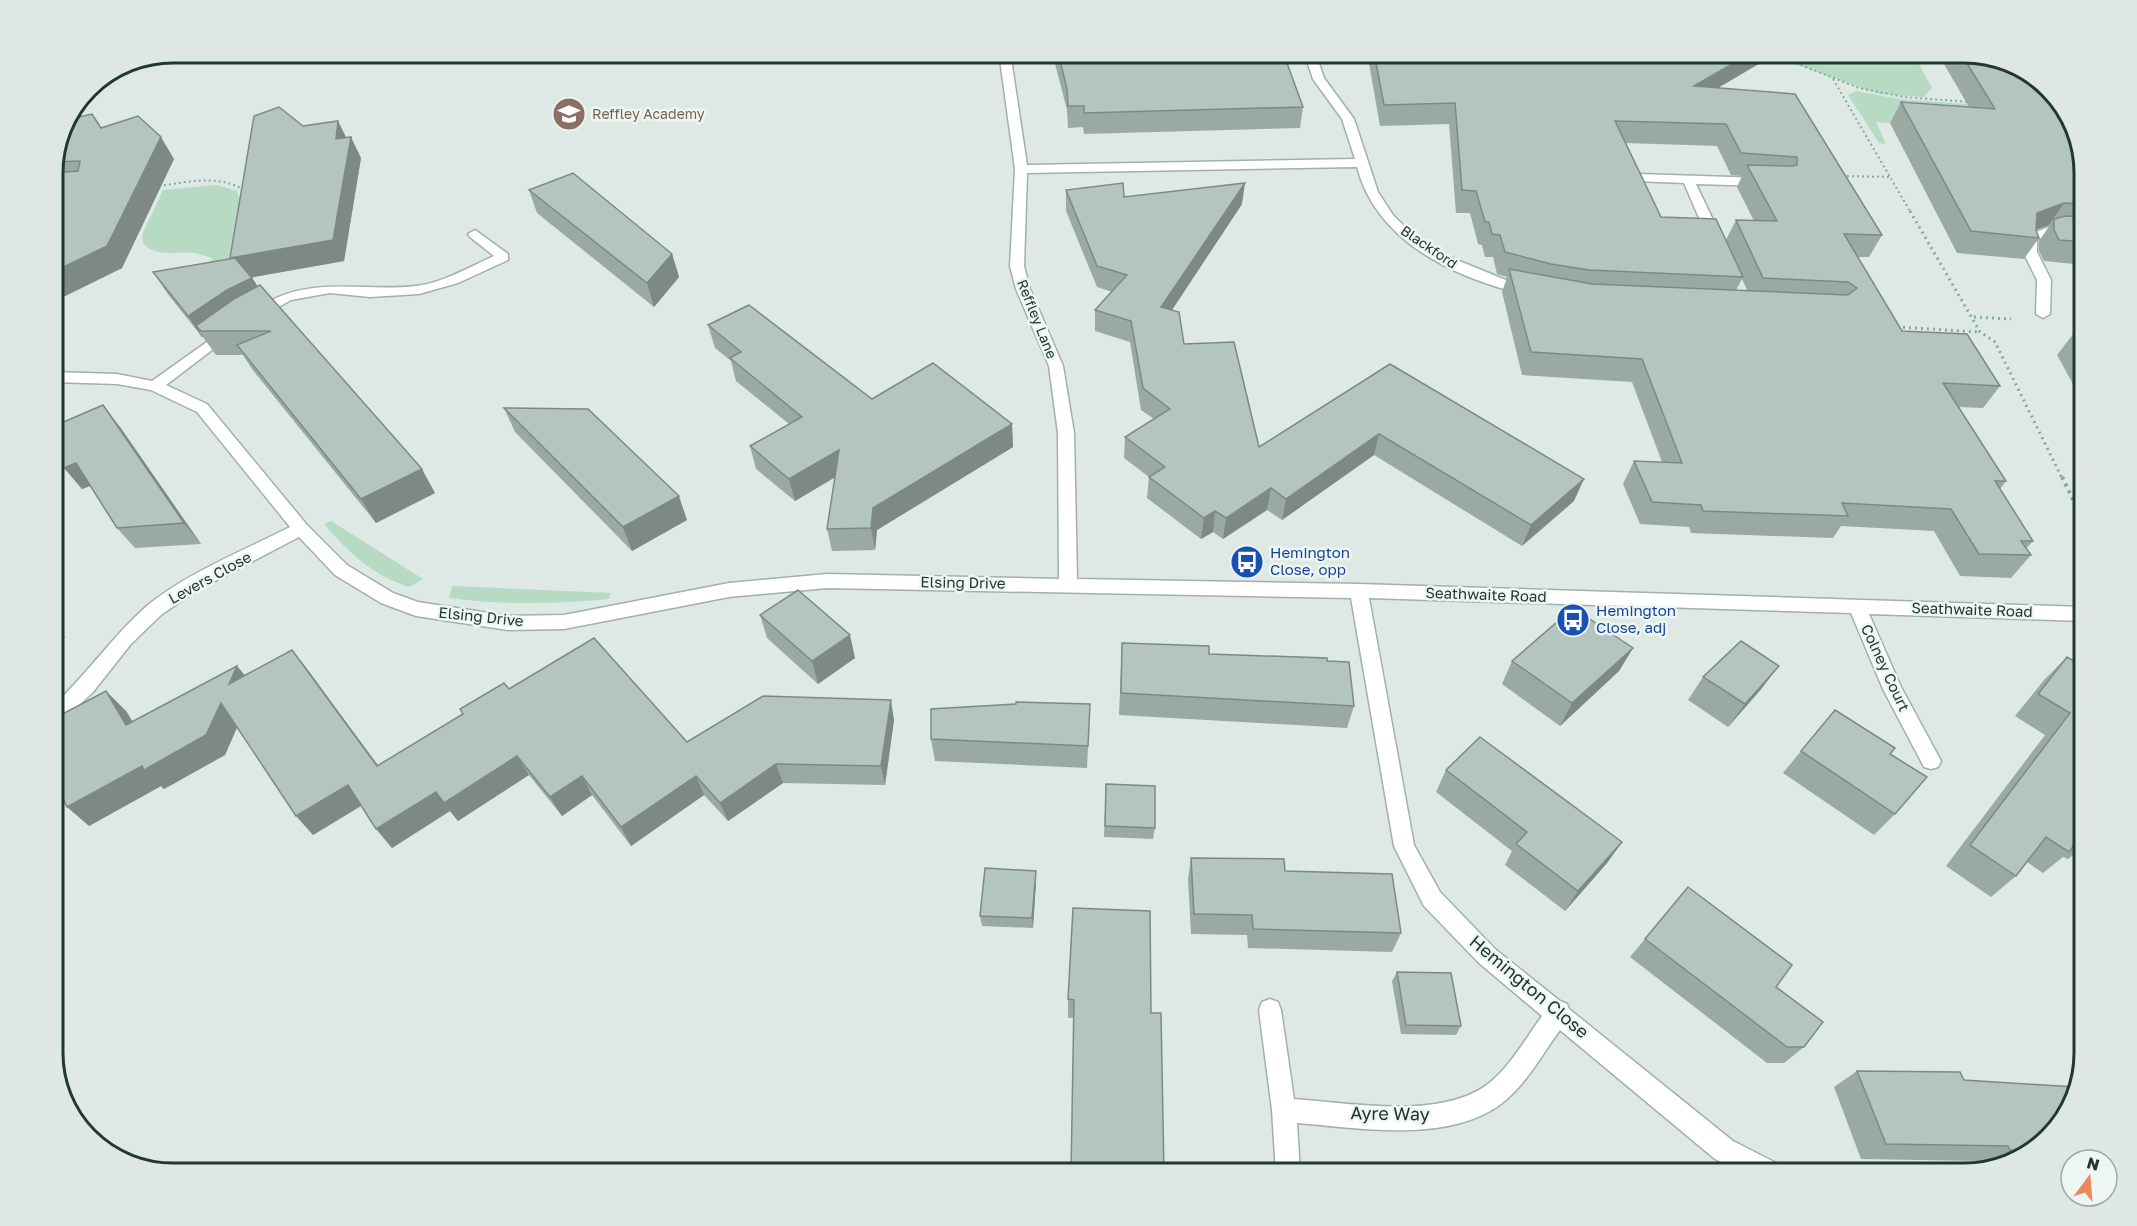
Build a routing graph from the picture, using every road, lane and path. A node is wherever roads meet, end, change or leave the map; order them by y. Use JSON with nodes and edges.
{"nodes":[{"id":1,"x":1006,"y":63,"type":"edge"},
{"id":2,"x":1311,"y":63,"type":"edge"},
{"id":3,"x":1794,"y":63,"type":"edge"},
{"id":4,"x":1833,"y":79,"type":"junction"},
{"id":5,"x":1974,"y":102,"type":"edge"},
{"id":6,"x":1364,"y":163,"type":"junction"},
{"id":7,"x":1021,"y":169,"type":"junction"},
{"id":8,"x":1838,"y":176,"type":"edge"},
{"id":9,"x":1892,"y":177,"type":"junction"},
{"id":10,"x":1639,"y":178,"type":"edge"},
{"id":11,"x":1688,"y":179,"type":"junction"},
{"id":12,"x":1780,"y":182,"type":"edge"},
{"id":13,"x":152,"y":187,"type":"dead end"},
{"id":14,"x":246,"y":191,"type":"edge"},
{"id":15,"x":2074,"y":232,"type":"edge"},
{"id":16,"x":475,"y":234,"type":"dead end"},
{"id":17,"x":1721,"y":252,"type":"edge"},
{"id":18,"x":1539,"y":294,"type":"edge"},
{"id":19,"x":2043,"y":314,"type":"dead end"},
{"id":20,"x":1886,"y":327,"type":"edge"},
{"id":21,"x":1980,"y":332,"type":"junction"},
{"id":22,"x":63,"y":377,"type":"edge"},
{"id":23,"x":155,"y":386,"type":"junction"},
{"id":24,"x":2074,"y":502,"type":"edge"},
{"id":25,"x":302,"y":529,"type":"junction"},
{"id":26,"x":1068,"y":585,"type":"junction"},
{"id":27,"x":1359,"y":591,"type":"junction"},
{"id":28,"x":1857,"y":606,"type":"junction"},
{"id":29,"x":2074,"y":614,"type":"edge"},
{"id":30,"x":63,"y":708,"type":"edge"},
{"id":31,"x":1930,"y":760,"type":"dead end"},
{"id":32,"x":1270,"y":1010,"type":"dead end"},
{"id":33,"x":1559,"y":1012,"type":"junction"},
{"id":34,"x":1284,"y":1110,"type":"junction"},
{"id":35,"x":1287,"y":1163,"type":"edge"},
{"id":36,"x":1749,"y":1163,"type":"edge"}],
"edges":[{"from":1,"to":7,"type":"street","name":"Reffley Lane"},
{"from":2,"to":6,"type":"street","name":"Blackford"},
{"from":3,"to":4,"type":"path"},
{"from":4,"to":5,"type":"path"},
{"from":4,"to":9,"type":"path"},
{"from":6,"to":7,"type":"street"},
{"from":6,"to":18,"type":"street","name":"Blackford"},
{"from":7,"to":26,"type":"street","name":"Reffley Lane"},
{"from":8,"to":9,"type":"path"},
{"from":9,"to":21,"type":"path"},
{"from":10,"to":11,"type":"street"},
{"from":11,"to":12,"type":"street"},
{"from":11,"to":17,"type":"street"},
{"from":13,"to":14,"type":"path"},
{"from":15,"to":19,"type":"street"},
{"from":16,"to":23,"type":"street"},
{"from":20,"to":21,"type":"path"},
{"from":21,"to":24,"type":"path"},
{"from":22,"to":23,"type":"street","name":"Elsing Drive"},
{"from":23,"to":25,"type":"street","name":"Elsing Drive"},
{"from":25,"to":26,"type":"street","name":"Elsing Drive"},
{"from":25,"to":30,"type":"street","name":"Levers Close"},
{"from":26,"to":27,"type":"street","name":"Seathwaite Road"},
{"from":27,"to":28,"type":"street","name":"Seathwaite Road"},
{"from":27,"to":33,"type":"street","name":"Hemington Close"},
{"from":28,"to":29,"type":"street","name":"Seathwaite Road"},
{"from":28,"to":31,"type":"street","name":"Colney Court"},
{"from":32,"to":34,"type":"street"},
{"from":33,"to":34,"type":"street","name":"Ayre Way"},
{"from":33,"to":36,"type":"street","name":"Hemington Close"},
{"from":34,"to":35,"type":"street"}]}
